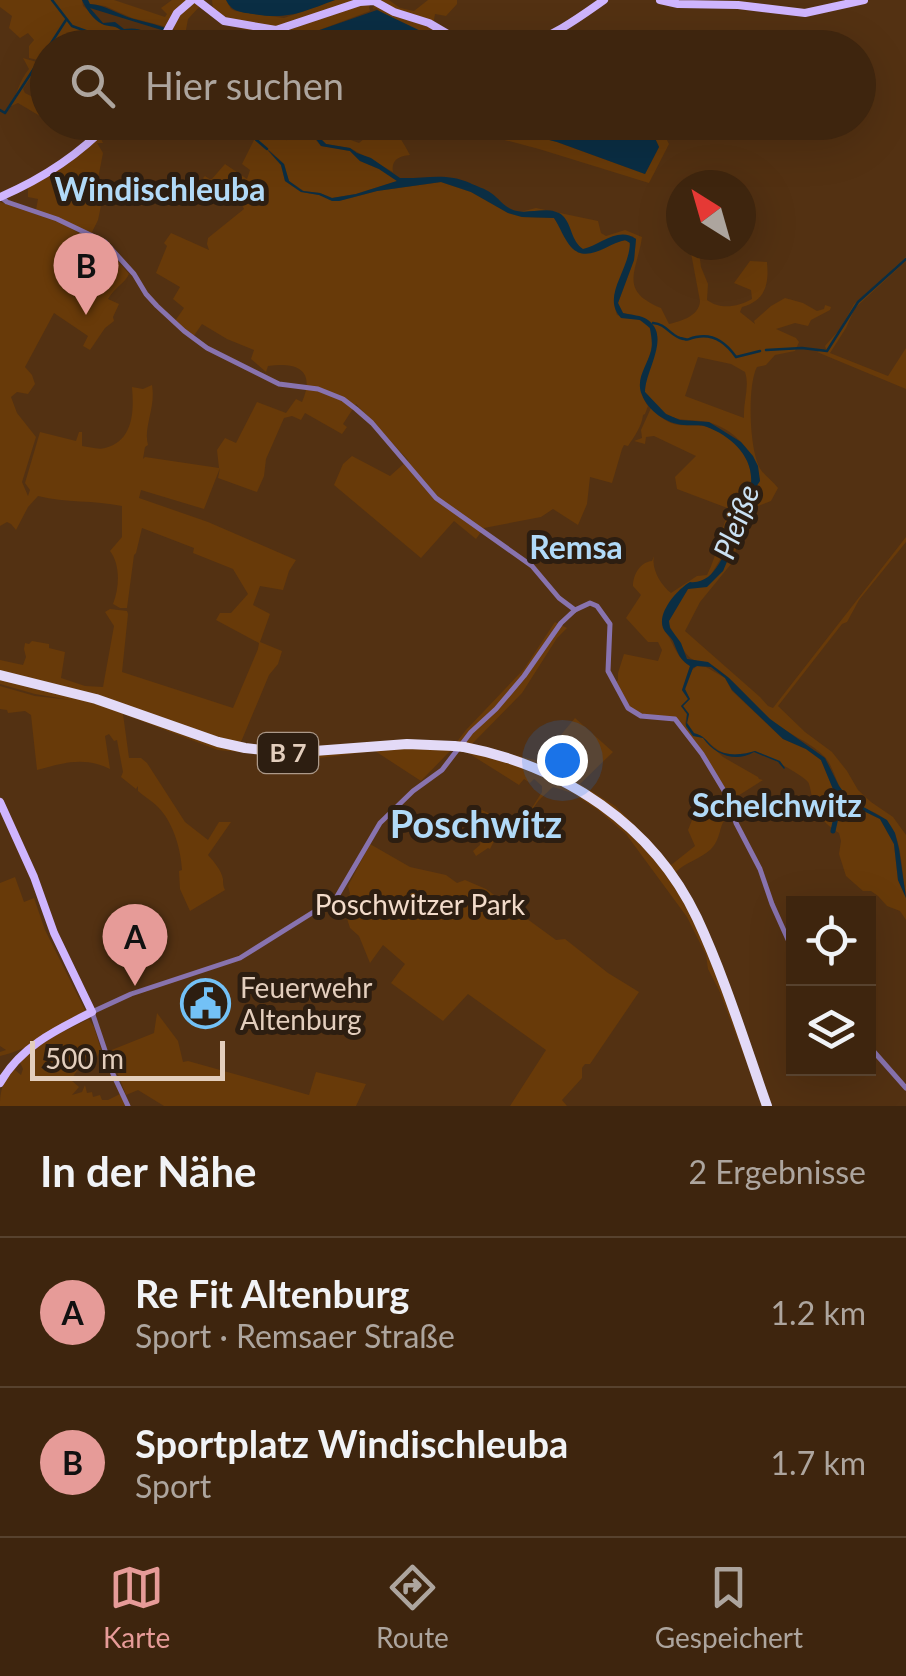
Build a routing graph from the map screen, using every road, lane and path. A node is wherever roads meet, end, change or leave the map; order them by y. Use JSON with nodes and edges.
{"nodes":[{"id":1,"x":195,"y":0,"type":"edge"},
{"id":2,"x":604,"y":0,"type":"edge"},
{"id":3,"x":660,"y":0,"type":"edge"},
{"id":4,"x":864,"y":0,"type":"edge"},
{"id":5,"x":167,"y":30,"type":"edge"},
{"id":6,"x":276,"y":30,"type":"edge"},
{"id":7,"x":276,"y":30,"type":"edge"},
{"id":8,"x":441,"y":30,"type":"edge"},
{"id":9,"x":558,"y":30,"type":"edge"},
{"id":10,"x":92,"y":140,"type":"edge"},
{"id":11,"x":1,"y":197,"type":"edge"},
{"id":12,"x":574,"y":610,"type":"junction"},
{"id":13,"x":0,"y":675,"type":"edge"},
{"id":14,"x":0,"y":802,"type":"edge"},
{"id":15,"x":786,"y":936,"type":"edge"},
{"id":16,"x":92,"y":1012,"type":"junction"},
{"id":17,"x":876,"y":1054,"type":"edge"},
{"id":18,"x":0,"y":1084,"type":"edge"},
{"id":19,"x":906,"y":1088,"type":"edge"},
{"id":20,"x":128,"y":1106,"type":"edge"},
{"id":21,"x":768,"y":1106,"type":"edge"}],
"edges":[{"from":1,"to":5,"type":"main road"},
{"from":1,"to":6,"type":"main road"},
{"from":2,"to":9,"type":"main road"},
{"from":3,"to":4,"type":"main road"},
{"from":7,"to":8,"type":"main road"},
{"from":10,"to":11,"type":"main road"},
{"from":11,"to":12,"type":"street"},
{"from":12,"to":15,"type":"street"},
{"from":12,"to":16,"type":"street"},
{"from":13,"to":21,"type":"highway","number":"B 7"},
{"from":14,"to":16,"type":"main road"},
{"from":16,"to":18,"type":"main road"},
{"from":16,"to":20,"type":"street"},
{"from":17,"to":19,"type":"street"}]}
